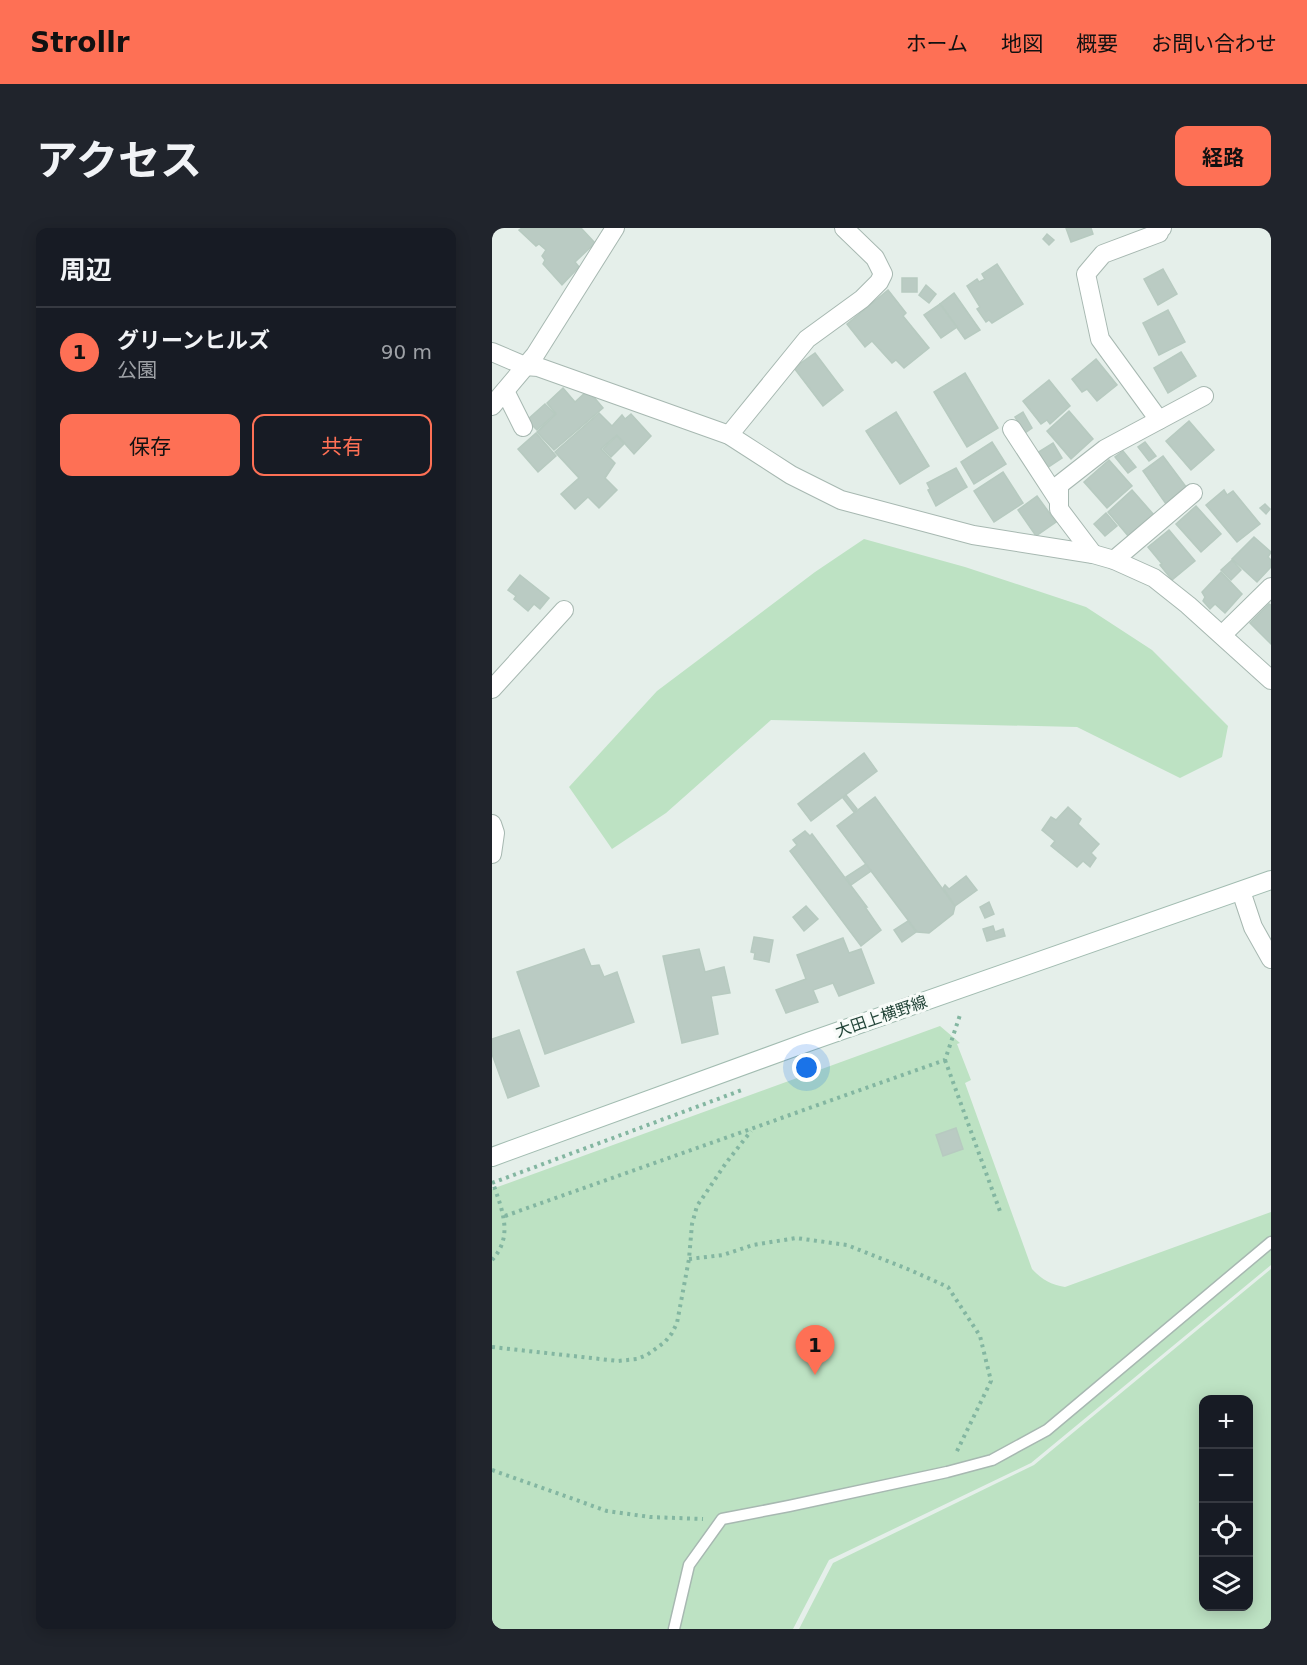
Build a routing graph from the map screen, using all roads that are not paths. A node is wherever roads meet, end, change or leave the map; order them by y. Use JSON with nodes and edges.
{"nodes":[{"id":1,"x":615,"y":228,"type":"edge"},
{"id":2,"x":844,"y":228,"type":"edge"},
{"id":3,"x":1162,"y":228,"type":"edge"},
{"id":4,"x":492,"y":352,"type":"edge"},
{"id":5,"x":525,"y":366,"type":"junction"},
{"id":6,"x":505,"y":391,"type":"junction"},
{"id":7,"x":1204,"y":396,"type":"dead end"},
{"id":8,"x":492,"y":406,"type":"edge"},
{"id":9,"x":1159,"y":420,"type":"junction"},
{"id":10,"x":524,"y":427,"type":"dead end"},
{"id":11,"x":1012,"y":429,"type":"dead end"},
{"id":12,"x":729,"y":435,"type":"junction"},
{"id":13,"x":1193,"y":493,"type":"dead end"},
{"id":14,"x":1059,"y":501,"type":"junction"},
{"id":15,"x":1093,"y":554,"type":"junction"},
{"id":16,"x":1114,"y":560,"type":"junction"},
{"id":17,"x":1271,"y":587,"type":"edge"},
{"id":18,"x":564,"y":610,"type":"dead end"},
{"id":19,"x":1222,"y":635,"type":"junction"},
{"id":20,"x":1271,"y":680,"type":"edge"},
{"id":21,"x":492,"y":689,"type":"edge"},
{"id":22,"x":492,"y":824,"type":"edge"},
{"id":23,"x":492,"y":854,"type":"edge"},
{"id":24,"x":1271,"y":880,"type":"edge"},
{"id":25,"x":1241,"y":891,"type":"junction"},
{"id":26,"x":1271,"y":959,"type":"edge"},
{"id":27,"x":492,"y":1157,"type":"edge"},
{"id":28,"x":1271,"y":1242,"type":"edge"},
{"id":29,"x":674,"y":1629,"type":"edge"}],
"edges":[{"from":1,"to":5,"type":"street"},
{"from":2,"to":12,"type":"street"},
{"from":3,"to":9,"type":"street"},
{"from":4,"to":5,"type":"street"},
{"from":5,"to":6,"type":"street"},
{"from":5,"to":12,"type":"street"},
{"from":6,"to":8,"type":"street"},
{"from":6,"to":10,"type":"street"},
{"from":7,"to":9,"type":"street"},
{"from":9,"to":14,"type":"street"},
{"from":11,"to":14,"type":"street"},
{"from":12,"to":15,"type":"street"},
{"from":13,"to":16,"type":"street"},
{"from":14,"to":15,"type":"street"},
{"from":15,"to":16,"type":"street"},
{"from":16,"to":19,"type":"street"},
{"from":17,"to":19,"type":"street"},
{"from":18,"to":21,"type":"street"},
{"from":19,"to":20,"type":"street"},
{"from":22,"to":23,"type":"street"},
{"from":24,"to":25,"type":"street","name":"大田上横野線"},
{"from":25,"to":26,"type":"street"},
{"from":25,"to":27,"type":"street","name":"大田上横野線"},
{"from":28,"to":29,"type":"lane"}]}
